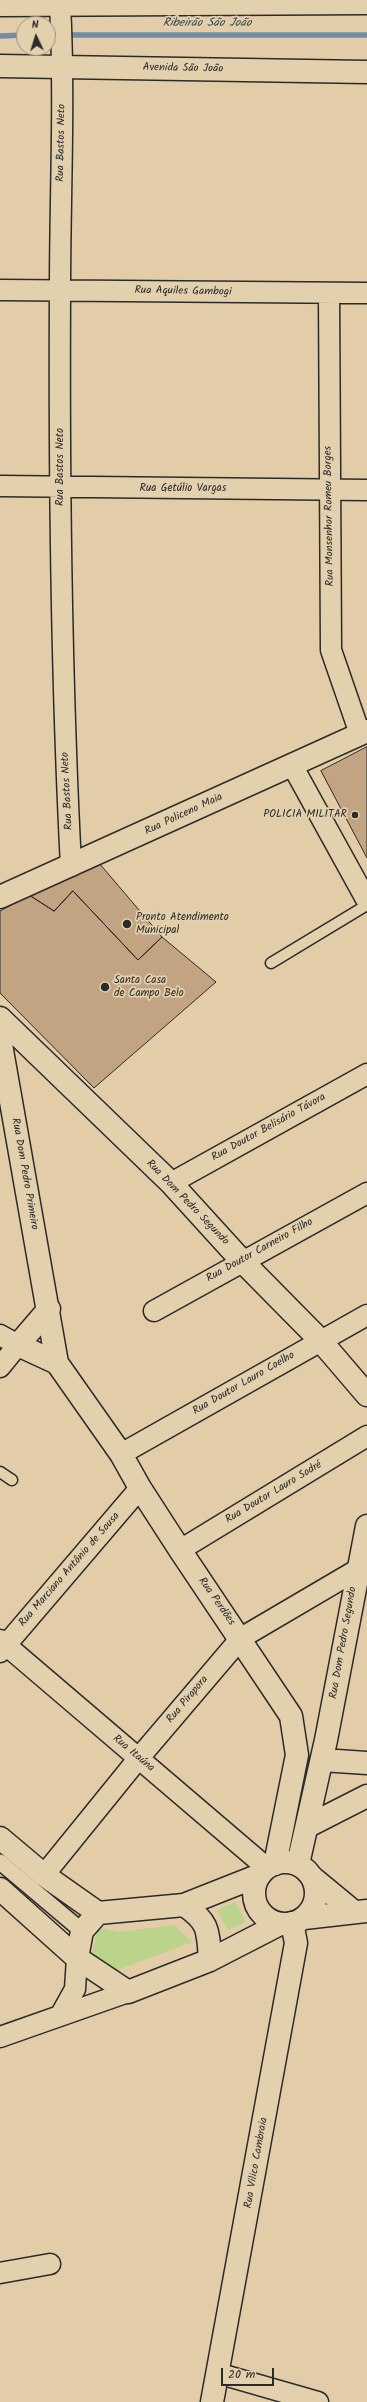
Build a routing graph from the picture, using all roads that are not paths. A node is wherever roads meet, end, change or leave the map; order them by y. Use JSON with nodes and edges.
{"nodes":[{"id":1,"x":367,"y":3,"type":"edge"},
{"id":2,"x":60,"y":4,"type":"junction"},
{"id":3,"x":0,"y":5,"type":"edge"},
{"id":4,"x":62,"y":58,"type":"junction"},
{"id":5,"x":0,"y":66,"type":"edge"},
{"id":6,"x":367,"y":72,"type":"edge"},
{"id":7,"x":0,"y":290,"type":"edge"},
{"id":8,"x":60,"y":291,"type":"junction"},
{"id":9,"x":329,"y":293,"type":"junction"},
{"id":10,"x":367,"y":293,"type":"edge"},
{"id":11,"x":0,"y":486,"type":"edge"},
{"id":12,"x":61,"y":488,"type":"junction"},
{"id":13,"x":329,"y":490,"type":"junction"},
{"id":14,"x":367,"y":490,"type":"edge"},
{"id":15,"x":363,"y":733,"type":"edge"},
{"id":16,"x":292,"y":765,"type":"junction"},
{"id":17,"x":71,"y":866,"type":"junction"},
{"id":18,"x":0,"y":897,"type":"edge"},
{"id":19,"x":367,"y":901,"type":"edge"},
{"id":20,"x":367,"y":905,"type":"edge"},
{"id":21,"x":271,"y":963,"type":"dead end"},
{"id":22,"x":0,"y":1018,"type":"edge"},
{"id":23,"x":2,"y":1049,"type":"edge"},
{"id":24,"x":35,"y":1052,"type":"junction"},
{"id":25,"x":367,"y":1074,"type":"edge"},
{"id":26,"x":171,"y":1183,"type":"junction"},
{"id":27,"x":367,"y":1193,"type":"edge"},
{"id":28,"x":242,"y":1261,"type":"junction"},
{"id":29,"x":49,"y":1309,"type":"junction"},
{"id":30,"x":154,"y":1311,"type":"dead end"},
{"id":31,"x":367,"y":1315,"type":"edge"},
{"id":32,"x":9,"y":1340,"type":"edge"},
{"id":33,"x":320,"y":1340,"type":"junction"},
{"id":34,"x":57,"y":1362,"type":"junction"},
{"id":35,"x":0,"y":1367,"type":"edge"},
{"id":36,"x":367,"y":1395,"type":"edge"},
{"id":37,"x":367,"y":1436,"type":"edge"},
{"id":38,"x":121,"y":1454,"type":"junction"},
{"id":39,"x":0,"y":1472,"type":"edge"},
{"id":40,"x":12,"y":1480,"type":"dead end"},
{"id":41,"x":140,"y":1488,"type":"junction"},
{"id":42,"x":367,"y":1526,"type":"edge"},
{"id":43,"x":180,"y":1550,"type":"junction"},
{"id":44,"x":362,"y":1566,"type":"edge"},
{"id":45,"x":241,"y":1638,"type":"junction"},
{"id":46,"x":2,"y":1646,"type":"edge"},
{"id":47,"x":138,"y":1759,"type":"junction"},
{"id":48,"x":322,"y":1760,"type":"junction"},
{"id":49,"x":367,"y":1763,"type":"edge"},
{"id":50,"x":367,"y":1796,"type":"edge"},
{"id":51,"x":308,"y":1826,"type":"junction"},
{"id":52,"x":0,"y":1838,"type":"edge"},
{"id":53,"x":0,"y":1862,"type":"edge"},
{"id":54,"x":298,"y":1864,"type":"junction"},
{"id":55,"x":267,"y":1869,"type":"junction"},
{"id":56,"x":44,"y":1875,"type":"junction"},
{"id":57,"x":314,"y":1880,"type":"junction"},
{"id":58,"x":0,"y":1889,"type":"edge"},
{"id":59,"x":184,"y":1905,"type":"junction"},
{"id":60,"x":361,"y":1912,"type":"edge"},
{"id":61,"x":98,"y":1913,"type":"junction"},
{"id":62,"x":292,"y":1922,"type":"junction"},
{"id":63,"x":82,"y":1931,"type":"junction"},
{"id":64,"x":78,"y":1958,"type":"junction"},
{"id":65,"x":210,"y":1960,"type":"junction"},
{"id":66,"x":128,"y":1992,"type":"junction"},
{"id":67,"x":60,"y":2016,"type":"junction"},
{"id":68,"x":0,"y":2037,"type":"edge"},
{"id":69,"x":50,"y":2264,"type":"dead end"},
{"id":70,"x":0,"y":2273,"type":"edge"},
{"id":71,"x":217,"y":2373,"type":"junction"},
{"id":72,"x":212,"y":2402,"type":"edge"},
{"id":73,"x":318,"y":2402,"type":"edge"}],
"edges":[{"from":1,"to":2,"type":"street"},
{"from":2,"to":3,"type":"street"},
{"from":2,"to":4,"type":"street","name":"Rua Bastos Neto"},
{"from":4,"to":5,"type":"street","name":"Avenida São João"},
{"from":4,"to":6,"type":"street","name":"Avenida São João"},
{"from":4,"to":8,"type":"street","name":"Rua Bastos Neto"},
{"from":7,"to":8,"type":"street","name":"Rua Aquiles Gambogi"},
{"from":8,"to":9,"type":"street","name":"Rua Aquiles Gambogi"},
{"from":8,"to":12,"type":"street","name":"Rua Bastos Neto"},
{"from":9,"to":10,"type":"street","name":"Rua Aquiles Gambogi"},
{"from":9,"to":13,"type":"street","name":"Rua Monsenhor Romeu Borges"},
{"from":11,"to":12,"type":"street","name":"Rua Getúlio Vargas"},
{"from":12,"to":13,"type":"street","name":"Rua Getúlio Vargas"},
{"from":12,"to":17,"type":"street","name":"Rua Bastos Neto"},
{"from":13,"to":14,"type":"street","name":"Rua Getúlio Vargas"},
{"from":13,"to":15,"type":"street","name":"Rua Monsenhor Romeu Borges"},
{"from":15,"to":16,"type":"street","name":"Rua Policeno Maia"},
{"from":16,"to":17,"type":"street","name":"Rua Policeno Maia"},
{"from":16,"to":19,"type":"street"},
{"from":17,"to":18,"type":"street","name":"Rua Policeno Maia"},
{"from":20,"to":21,"type":"lane"},
{"from":22,"to":24,"type":"street","name":"Rua Dom Pedro Segundo"},
{"from":23,"to":24,"type":"street"},
{"from":23,"to":29,"type":"street","name":"Rua Dom Pedro Primeiro"},
{"from":24,"to":26,"type":"street","name":"Rua Dom Pedro Segundo"},
{"from":25,"to":26,"type":"street","name":"Rua Doutor Belisário Távora"},
{"from":26,"to":28,"type":"street","name":"Rua Dom Pedro Segundo"},
{"from":27,"to":28,"type":"street","name":"Rua Doutor Carneiro Filho"},
{"from":28,"to":30,"type":"street","name":"Rua Doutor Carneiro Filho"},
{"from":28,"to":33,"type":"street","name":"Rua Dom Pedro Segundo"},
{"from":29,"to":32,"type":"street"},
{"from":29,"to":34,"type":"street","name":"Rua Dom Pedro Primeiro"},
{"from":31,"to":33,"type":"street","name":"Rua Doutor Lauro Coelho"},
{"from":32,"to":34,"type":"street"},
{"from":32,"to":35,"type":"street"},
{"from":33,"to":36,"type":"street","name":"Rua Dom Pedro Segundo"},
{"from":33,"to":38,"type":"street","name":"Rua Doutor Lauro Coelho"},
{"from":34,"to":38,"type":"street","name":"Rua Perdões"},
{"from":37,"to":43,"type":"street","name":"Rua Doutor Lauro Sodré"},
{"from":38,"to":41,"type":"street","name":"Rua Perdões"},
{"from":39,"to":40,"type":"lane"},
{"from":41,"to":43,"type":"street","name":"Rua Perdões"},
{"from":41,"to":46,"type":"street","name":"Rua Marciano Antônio de Sousa"},
{"from":42,"to":44,"type":"street","name":"Rua Dom Pedro Segundo"},
{"from":43,"to":45,"type":"street","name":"Rua Perdões"},
{"from":44,"to":45,"type":"street","name":"Rua Pirapora"},
{"from":44,"to":48,"type":"street","name":"Rua Dom Pedro Segundo"},
{"from":45,"to":47,"type":"street","name":"Rua Pirapora"},
{"from":45,"to":55,"type":"street","name":"Rua Perdões"},
{"from":46,"to":47,"type":"street","name":"Rua Itaúna"},
{"from":47,"to":55,"type":"street","name":"Rua Itaúna"},
{"from":47,"to":56,"type":"street","name":"Rua Pirapora"},
{"from":48,"to":49,"type":"street"},
{"from":48,"to":51,"type":"street","name":"Rua Dom Pedro Segundo"},
{"from":50,"to":51,"type":"street"},
{"from":51,"to":54,"type":"street","name":"Rua Dom Pedro Segundo"},
{"from":52,"to":56,"type":"street"},
{"from":53,"to":63,"type":"street"},
{"from":54,"to":55,"type":"street"},
{"from":54,"to":57,"type":"street"},
{"from":55,"to":59,"type":"street"},
{"from":55,"to":62,"type":"street"},
{"from":56,"to":61,"type":"street"},
{"from":57,"to":60,"type":"street"},
{"from":57,"to":62,"type":"street"},
{"from":58,"to":64,"type":"street"},
{"from":59,"to":61,"type":"street"},
{"from":59,"to":65,"type":"street"},
{"from":60,"to":62,"type":"street"},
{"from":61,"to":63,"type":"street"},
{"from":62,"to":65,"type":"street"},
{"from":62,"to":71,"type":"street","name":"Rua Vilico Cambraia"},
{"from":63,"to":64,"type":"street"},
{"from":64,"to":66,"type":"street"},
{"from":64,"to":67,"type":"street"},
{"from":65,"to":66,"type":"street"},
{"from":66,"to":67,"type":"street"},
{"from":67,"to":68,"type":"street"},
{"from":69,"to":70,"type":"street"},
{"from":71,"to":72,"type":"street","name":"Rua Vilico Cambraia"},
{"from":71,"to":73,"type":"street"}]}
